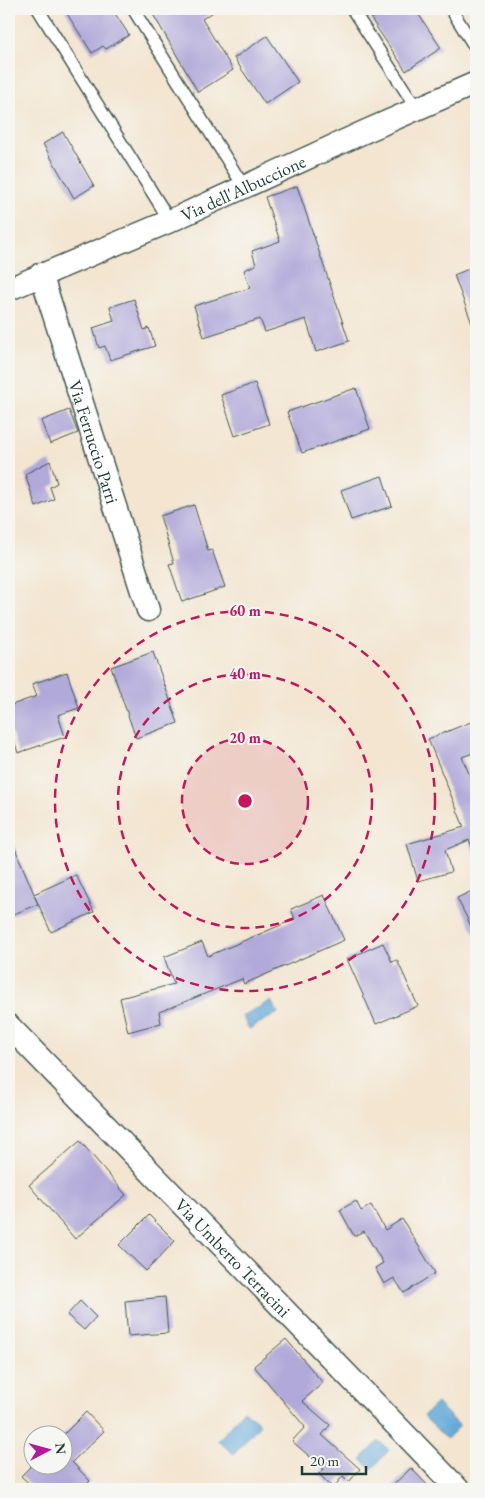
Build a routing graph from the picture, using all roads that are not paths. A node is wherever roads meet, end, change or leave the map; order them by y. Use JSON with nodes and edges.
{"nodes":[{"id":1,"x":38,"y":9,"type":"edge"},
{"id":2,"x":133,"y":9,"type":"edge"},
{"id":3,"x":352,"y":9,"type":"edge"},
{"id":4,"x":451,"y":9,"type":"edge"},
{"id":5,"x":476,"y":49,"type":"edge"},
{"id":6,"x":476,"y":83,"type":"edge"},
{"id":7,"x":417,"y":109,"type":"junction"},
{"id":8,"x":244,"y":187,"type":"junction"},
{"id":9,"x":170,"y":221,"type":"junction"},
{"id":10,"x":41,"y":274,"type":"junction"},
{"id":11,"x":9,"y":288,"type":"edge"},
{"id":12,"x":148,"y":610,"type":"dead end"},
{"id":13,"x":9,"y":1026,"type":"edge"},
{"id":14,"x":458,"y":1489,"type":"edge"}],
"edges":[{"from":1,"to":9,"type":"lane"},
{"from":2,"to":8,"type":"lane"},
{"from":3,"to":7,"type":"lane"},
{"from":4,"to":5,"type":"lane"},
{"from":6,"to":7,"type":"street","name":"Via dell'Albuccione"},
{"from":7,"to":8,"type":"street","name":"Via dell'Albuccione"},
{"from":8,"to":9,"type":"street","name":"Via dell'Albuccione"},
{"from":9,"to":10,"type":"street","name":"Via dell'Albuccione"},
{"from":10,"to":11,"type":"street","name":"Via dell'Albuccione"},
{"from":10,"to":12,"type":"street","name":"Via Ferruccio Parri"},
{"from":13,"to":14,"type":"street","name":"Via Umberto Terracini"}]}
